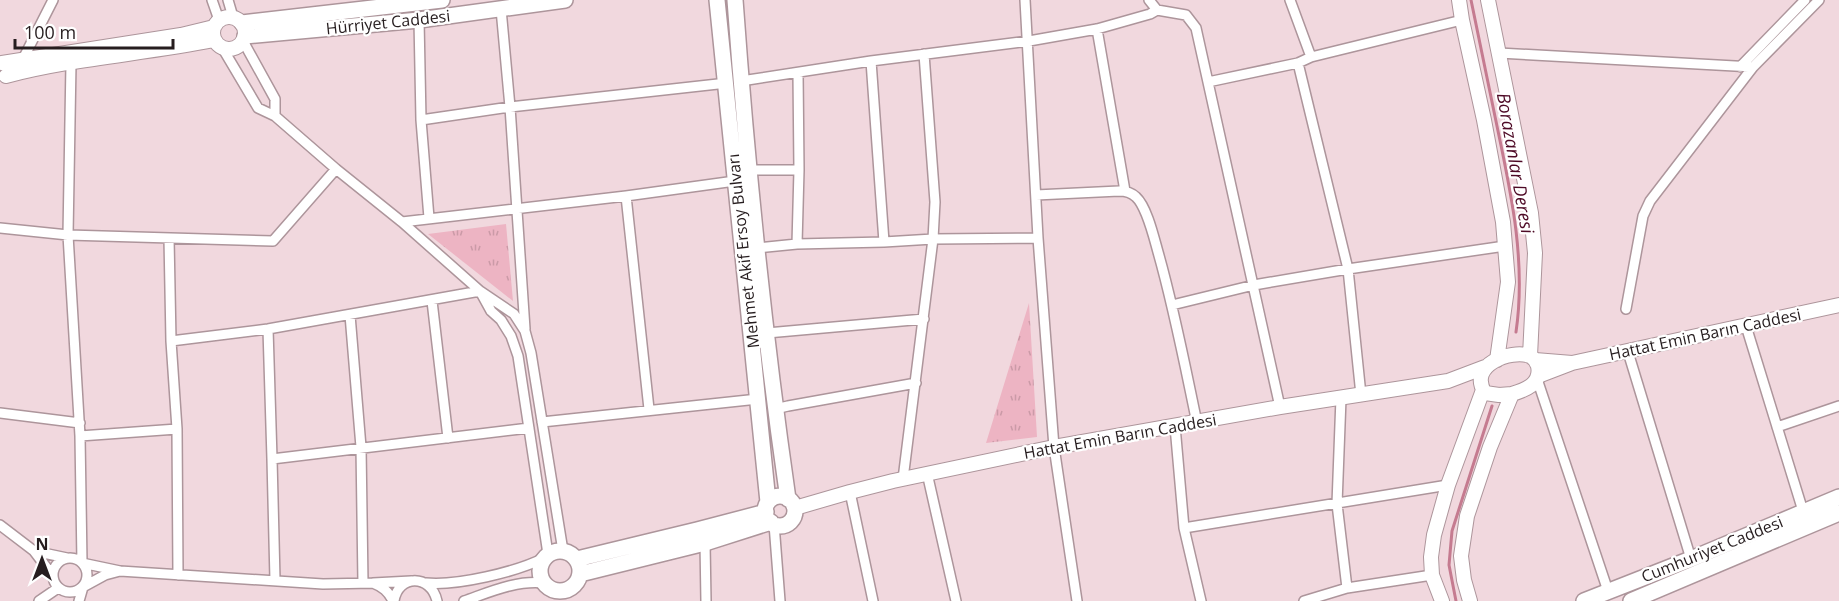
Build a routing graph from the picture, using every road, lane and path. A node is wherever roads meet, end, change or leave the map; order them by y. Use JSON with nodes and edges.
{"nodes":[{"id":1,"x":53,"y":0,"type":"edge"},
{"id":2,"x":212,"y":0,"type":"edge"},
{"id":3,"x":228,"y":0,"type":"edge"},
{"id":4,"x":442,"y":0,"type":"edge"},
{"id":5,"x":565,"y":0,"type":"edge"},
{"id":6,"x":717,"y":0,"type":"edge"},
{"id":7,"x":735,"y":0,"type":"edge"},
{"id":8,"x":1025,"y":0,"type":"edge"},
{"id":9,"x":1149,"y":0,"type":"edge"},
{"id":10,"x":1290,"y":0,"type":"edge"},
{"id":11,"x":1459,"y":0,"type":"edge"},
{"id":12,"x":1488,"y":0,"type":"edge"},
{"id":13,"x":1805,"y":0,"type":"edge"},
{"id":14,"x":1819,"y":0,"type":"edge"},
{"id":15,"x":501,"y":9,"type":"junction"},
{"id":16,"x":1157,"y":10,"type":"junction"},
{"id":17,"x":419,"y":20,"type":"junction"},
{"id":18,"x":1462,"y":20,"type":"junction"},
{"id":19,"x":1097,"y":30,"type":"junction"},
{"id":20,"x":229,"y":32,"type":"junction"},
{"id":21,"x":1029,"y":40,"type":"junction"},
{"id":22,"x":1498,"y":53,"type":"junction"},
{"id":23,"x":924,"y":54,"type":"junction"},
{"id":24,"x":1311,"y":57,"type":"junction"},
{"id":25,"x":23,"y":59,"type":"junction"},
{"id":26,"x":871,"y":61,"type":"junction"},
{"id":27,"x":71,"y":63,"type":"junction"},
{"id":28,"x":1298,"y":63,"type":"junction"},
{"id":29,"x":1740,"y":67,"type":"junction"},
{"id":30,"x":1753,"y":67,"type":"junction"},
{"id":31,"x":2,"y":70,"type":"edge"},
{"id":32,"x":798,"y":73,"type":"junction"},
{"id":33,"x":734,"y":82,"type":"junction"},
{"id":34,"x":1208,"y":82,"type":"junction"},
{"id":35,"x":510,"y":107,"type":"junction"},
{"id":36,"x":275,"y":116,"type":"junction"},
{"id":37,"x":421,"y":120,"type":"junction"},
{"id":38,"x":336,"y":169,"type":"junction"},
{"id":39,"x":750,"y":170,"type":"junction"},
{"id":40,"x":799,"y":170,"type":"junction"},
{"id":41,"x":735,"y":181,"type":"junction"},
{"id":42,"x":1125,"y":191,"type":"junction"},
{"id":43,"x":1036,"y":195,"type":"junction"},
{"id":44,"x":626,"y":196,"type":"junction"},
{"id":45,"x":517,"y":209,"type":"junction"},
{"id":46,"x":429,"y":218,"type":"junction"},
{"id":47,"x":402,"y":222,"type":"junction"},
{"id":48,"x":0,"y":228,"type":"edge"},
{"id":49,"x":68,"y":235,"type":"junction"},
{"id":50,"x":168,"y":238,"type":"junction"},
{"id":51,"x":1038,"y":238,"type":"junction"},
{"id":52,"x":933,"y":239,"type":"junction"},
{"id":53,"x":884,"y":242,"type":"junction"},
{"id":54,"x":797,"y":244,"type":"junction"},
{"id":55,"x":1505,"y":246,"type":"junction"},
{"id":56,"x":757,"y":248,"type":"junction"},
{"id":57,"x":1348,"y":269,"type":"junction"},
{"id":58,"x":1254,"y":285,"type":"junction"},
{"id":59,"x":480,"y":291,"type":"junction"},
{"id":60,"x":432,"y":301,"type":"junction"},
{"id":61,"x":1172,"y":305,"type":"junction"},
{"id":62,"x":1839,"y":305,"type":"edge"},
{"id":63,"x":1626,"y":309,"type":"dead end"},
{"id":64,"x":350,"y":315,"type":"junction"},
{"id":65,"x":924,"y":319,"type":"junction"},
{"id":66,"x":1746,"y":326,"type":"junction"},
{"id":67,"x":268,"y":329,"type":"junction"},
{"id":68,"x":525,"y":331,"type":"junction"},
{"id":69,"x":767,"y":333,"type":"junction"},
{"id":70,"x":171,"y":341,"type":"junction"},
{"id":71,"x":1628,"y":352,"type":"junction"},
{"id":72,"x":1533,"y":358,"type":"junction"},
{"id":73,"x":1491,"y":363,"type":"junction"},
{"id":74,"x":1572,"y":363,"type":"junction"},
{"id":75,"x":1537,"y":378,"type":"junction"},
{"id":76,"x":1448,"y":381,"type":"junction"},
{"id":77,"x":915,"y":383,"type":"junction"},
{"id":78,"x":1482,"y":388,"type":"junction"},
{"id":79,"x":1512,"y":394,"type":"junction"},
{"id":80,"x":1361,"y":395,"type":"junction"},
{"id":81,"x":1341,"y":398,"type":"junction"},
{"id":82,"x":758,"y":399,"type":"junction"},
{"id":83,"x":1839,"y":406,"type":"edge"},
{"id":84,"x":1280,"y":407,"type":"junction"},
{"id":85,"x":649,"y":409,"type":"junction"},
{"id":86,"x":775,"y":409,"type":"junction"},
{"id":87,"x":0,"y":414,"type":"edge"},
{"id":88,"x":542,"y":422,"type":"junction"},
{"id":89,"x":80,"y":423,"type":"junction"},
{"id":90,"x":1197,"y":423,"type":"junction"},
{"id":91,"x":1175,"y":426,"type":"junction"},
{"id":92,"x":1777,"y":427,"type":"junction"},
{"id":93,"x":529,"y":428,"type":"junction"},
{"id":94,"x":177,"y":429,"type":"junction"},
{"id":95,"x":80,"y":436,"type":"junction"},
{"id":96,"x":448,"y":438,"type":"junction"},
{"id":97,"x":361,"y":447,"type":"junction"},
{"id":98,"x":1054,"y":447,"type":"junction"},
{"id":99,"x":272,"y":459,"type":"junction"},
{"id":100,"x":927,"y":473,"type":"junction"},
{"id":101,"x":903,"y":479,"type":"junction"},
{"id":102,"x":1448,"y":485,"type":"junction"},
{"id":103,"x":850,"y":492,"type":"junction"},
{"id":104,"x":1839,"y":496,"type":"edge"},
{"id":105,"x":791,"y":504,"type":"junction"},
{"id":106,"x":1337,"y":504,"type":"junction"},
{"id":107,"x":1803,"y":511,"type":"junction"},
{"id":108,"x":1839,"y":513,"type":"edge"},
{"id":109,"x":770,"y":515,"type":"junction"},
{"id":110,"x":1,"y":527,"type":"edge"},
{"id":111,"x":1184,"y":528,"type":"junction"},
{"id":112,"x":705,"y":543,"type":"junction"},
{"id":113,"x":34,"y":551,"type":"junction"},
{"id":114,"x":552,"y":554,"type":"junction"},
{"id":115,"x":67,"y":558,"type":"junction"},
{"id":116,"x":1691,"y":559,"type":"junction"},
{"id":117,"x":82,"y":562,"type":"junction"},
{"id":118,"x":578,"y":566,"type":"junction"},
{"id":119,"x":120,"y":572,"type":"junction"},
{"id":120,"x":178,"y":575,"type":"junction"},
{"id":121,"x":1432,"y":575,"type":"junction"},
{"id":122,"x":53,"y":576,"type":"junction"},
{"id":123,"x":275,"y":580,"type":"junction"},
{"id":124,"x":411,"y":581,"type":"junction"},
{"id":125,"x":363,"y":583,"type":"junction"},
{"id":126,"x":373,"y":583,"type":"junction"},
{"id":127,"x":426,"y":583,"type":"junction"},
{"id":128,"x":83,"y":587,"type":"junction"},
{"id":129,"x":1347,"y":588,"type":"junction"},
{"id":130,"x":61,"y":590,"type":"junction"},
{"id":131,"x":550,"y":591,"type":"edge"},
{"id":132,"x":1608,"y":591,"type":"junction"},
{"id":133,"x":571,"y":595,"type":"edge"},
{"id":134,"x":39,"y":601,"type":"edge"},
{"id":135,"x":68,"y":601,"type":"edge"},
{"id":136,"x":80,"y":601,"type":"edge"},
{"id":137,"x":393,"y":601,"type":"edge"},
{"id":138,"x":437,"y":601,"type":"edge"},
{"id":139,"x":464,"y":601,"type":"edge"},
{"id":140,"x":706,"y":601,"type":"edge"},
{"id":141,"x":780,"y":601,"type":"edge"},
{"id":142,"x":873,"y":601,"type":"edge"},
{"id":143,"x":956,"y":601,"type":"edge"},
{"id":144,"x":1077,"y":601,"type":"edge"},
{"id":145,"x":1201,"y":601,"type":"edge"},
{"id":146,"x":1304,"y":601,"type":"edge"},
{"id":147,"x":1442,"y":601,"type":"edge"},
{"id":148,"x":1470,"y":601,"type":"edge"},
{"id":149,"x":1584,"y":601,"type":"edge"},
{"id":150,"x":1631,"y":601,"type":"edge"}],
"edges":[{"from":1,"to":25,"type":"street"},
{"from":2,"to":20,"type":"street"},
{"from":3,"to":20,"type":"street"},
{"from":4,"to":20,"type":"main road","name":"Hürriyet Caddesi"},
{"from":5,"to":15,"type":"main road","name":"Hürriyet Caddesi"},
{"from":6,"to":33,"type":"main road","name":"Mehmet Akif Ersoy Bulvarı"},
{"from":7,"to":33,"type":"main road","name":"Mehmet Akif Ersoy Bulvarı"},
{"from":8,"to":21,"type":"street"},
{"from":9,"to":16,"type":"street"},
{"from":10,"to":24,"type":"street"},
{"from":11,"to":18,"type":"main road"},
{"from":12,"to":22,"type":"main road"},
{"from":13,"to":29,"type":"street"},
{"from":14,"to":30,"type":"street"},
{"from":15,"to":17,"type":"main road","name":"Hürriyet Caddesi"},
{"from":15,"to":35,"type":"street"},
{"from":16,"to":19,"type":"street"},
{"from":16,"to":34,"type":"street"},
{"from":17,"to":20,"type":"main road","name":"Hürriyet Caddesi"},
{"from":17,"to":37,"type":"street"},
{"from":18,"to":24,"type":"street"},
{"from":18,"to":55,"type":"main road"},
{"from":19,"to":21,"type":"street"},
{"from":19,"to":42,"type":"street"},
{"from":20,"to":25,"type":"main road","name":"Hürriyet Caddesi"},
{"from":20,"to":27,"type":"main road","name":"Hürriyet Caddesi"},
{"from":20,"to":36,"type":"street"},
{"from":20,"to":36,"type":"street"},
{"from":21,"to":23,"type":"street"},
{"from":21,"to":43,"type":"street"},
{"from":22,"to":29,"type":"street"},
{"from":22,"to":72,"type":"main road"},
{"from":23,"to":26,"type":"street"},
{"from":23,"to":52,"type":"street"},
{"from":24,"to":28,"type":"street"},
{"from":25,"to":31,"type":"main road","name":"Hürriyet Caddesi"},
{"from":26,"to":32,"type":"street"},
{"from":26,"to":53,"type":"street"},
{"from":27,"to":31,"type":"main road","name":"Hürriyet Caddesi"},
{"from":27,"to":49,"type":"street"},
{"from":28,"to":34,"type":"street"},
{"from":28,"to":57,"type":"street"},
{"from":29,"to":30,"type":"street"},
{"from":30,"to":63,"type":"street"},
{"from":32,"to":33,"type":"street"},
{"from":32,"to":40,"type":"street"},
{"from":33,"to":35,"type":"street"},
{"from":33,"to":39,"type":"main road","name":"Mehmet Akif Ersoy Bulvarı"},
{"from":33,"to":41,"type":"main road","name":"Mehmet Akif Ersoy Bulvarı"},
{"from":34,"to":58,"type":"street"},
{"from":35,"to":37,"type":"street"},
{"from":35,"to":45,"type":"street"},
{"from":36,"to":38,"type":"street"},
{"from":37,"to":46,"type":"street"},
{"from":38,"to":47,"type":"street"},
{"from":38,"to":50,"type":"street"},
{"from":39,"to":40,"type":"street"},
{"from":39,"to":56,"type":"main road","name":"Mehmet Akif Ersoy Bulvarı"},
{"from":40,"to":54,"type":"street"},
{"from":41,"to":44,"type":"street"},
{"from":41,"to":82,"type":"main road","name":"Mehmet Akif Ersoy Bulvarı"},
{"from":42,"to":43,"type":"street"},
{"from":42,"to":61,"type":"street"},
{"from":43,"to":51,"type":"street"},
{"from":44,"to":45,"type":"street"},
{"from":44,"to":85,"type":"street"},
{"from":45,"to":46,"type":"street"},
{"from":45,"to":68,"type":"street"},
{"from":46,"to":47,"type":"street"},
{"from":47,"to":59,"type":"street"},
{"from":48,"to":49,"type":"street"},
{"from":49,"to":50,"type":"street"},
{"from":49,"to":89,"type":"street"},
{"from":50,"to":70,"type":"street"},
{"from":51,"to":52,"type":"street"},
{"from":51,"to":98,"type":"street"},
{"from":52,"to":53,"type":"street"},
{"from":52,"to":65,"type":"street"},
{"from":53,"to":54,"type":"street"},
{"from":54,"to":56,"type":"street"},
{"from":55,"to":57,"type":"street"},
{"from":55,"to":73,"type":"main road"},
{"from":56,"to":69,"type":"main road","name":"Mehmet Akif Ersoy Bulvarı"},
{"from":57,"to":58,"type":"street"},
{"from":57,"to":80,"type":"street"},
{"from":58,"to":61,"type":"street"},
{"from":58,"to":84,"type":"street"},
{"from":59,"to":60,"type":"street"},
{"from":59,"to":68,"type":"street"},
{"from":59,"to":93,"type":"street"},
{"from":60,"to":64,"type":"street"},
{"from":60,"to":96,"type":"street"},
{"from":61,"to":90,"type":"street"},
{"from":62,"to":66,"type":"main road","name":"Hattat Emin Barın Caddesi"},
{"from":64,"to":67,"type":"street"},
{"from":64,"to":97,"type":"street"},
{"from":65,"to":69,"type":"street"},
{"from":65,"to":77,"type":"street"},
{"from":66,"to":71,"type":"main road","name":"Hattat Emin Barın Caddesi"},
{"from":66,"to":92,"type":"street"},
{"from":67,"to":70,"type":"street"},
{"from":67,"to":99,"type":"street"},
{"from":68,"to":88,"type":"street"},
{"from":69,"to":86,"type":"main road","name":"Mehmet Akif Ersoy Bulvarı"},
{"from":70,"to":94,"type":"street"},
{"from":71,"to":74,"type":"main road","name":"Hattat Emin Barın Caddesi"},
{"from":71,"to":116,"type":"street"},
{"from":72,"to":73,"type":"main road"},
{"from":72,"to":74,"type":"main road"},
{"from":72,"to":75,"type":"main road"},
{"from":73,"to":76,"type":"main road"},
{"from":73,"to":78,"type":"main road"},
{"from":74,"to":75,"type":"main road"},
{"from":75,"to":79,"type":"main road"},
{"from":75,"to":132,"type":"street"},
{"from":76,"to":78,"type":"main road"},
{"from":76,"to":80,"type":"main road","name":"Hattat Emin Barın Caddesi"},
{"from":77,"to":86,"type":"street"},
{"from":77,"to":101,"type":"street"},
{"from":78,"to":79,"type":"main road"},
{"from":78,"to":102,"type":"main road"},
{"from":79,"to":148,"type":"main road"},
{"from":80,"to":81,"type":"main road","name":"Hattat Emin Barın Caddesi"},
{"from":81,"to":84,"type":"main road","name":"Hattat Emin Barın Caddesi"},
{"from":81,"to":106,"type":"street"},
{"from":82,"to":85,"type":"street"},
{"from":82,"to":109,"type":"main road","name":"Mehmet Akif Ersoy Bulvarı"},
{"from":83,"to":92,"type":"street"},
{"from":84,"to":90,"type":"main road","name":"Hattat Emin Barın Caddesi"},
{"from":85,"to":88,"type":"street"},
{"from":86,"to":105,"type":"main road","name":"Mehmet Akif Ersoy Bulvarı"},
{"from":87,"to":89,"type":"street"},
{"from":88,"to":114,"type":"street"},
{"from":89,"to":95,"type":"street"},
{"from":90,"to":91,"type":"main road","name":"Hattat Emin Barın Caddesi"},
{"from":91,"to":98,"type":"main road","name":"Hattat Emin Barın Caddesi"},
{"from":91,"to":111,"type":"street"},
{"from":92,"to":107,"type":"street"},
{"from":93,"to":96,"type":"street"},
{"from":93,"to":114,"type":"street"},
{"from":94,"to":95,"type":"street"},
{"from":94,"to":120,"type":"street"},
{"from":95,"to":117,"type":"street"},
{"from":96,"to":97,"type":"street"},
{"from":97,"to":99,"type":"street"},
{"from":97,"to":125,"type":"street"},
{"from":98,"to":100,"type":"main road","name":"Hattat Emin Barın Caddesi"},
{"from":98,"to":144,"type":"street"},
{"from":99,"to":123,"type":"street"},
{"from":100,"to":101,"type":"main road","name":"Hattat Emin Barın Caddesi"},
{"from":100,"to":143,"type":"street"},
{"from":101,"to":103,"type":"main road","name":"Hattat Emin Barın Caddesi"},
{"from":102,"to":106,"type":"street"},
{"from":102,"to":121,"type":"main road"},
{"from":103,"to":105,"type":"main road","name":"Hattat Emin Barın Caddesi"},
{"from":103,"to":142,"type":"street"},
{"from":104,"to":107,"type":"main road","name":"Cumhuriyet Caddesi"},
{"from":105,"to":109,"type":"main road"},
{"from":105,"to":109,"type":"main road"},
{"from":106,"to":111,"type":"street"},
{"from":106,"to":129,"type":"street"},
{"from":107,"to":116,"type":"main road","name":"Cumhuriyet Caddesi"},
{"from":108,"to":150,"type":"main road","name":"Cumhuriyet Caddesi"},
{"from":109,"to":112,"type":"main road"},
{"from":109,"to":118,"type":"main road"},
{"from":109,"to":141,"type":"street"},
{"from":110,"to":113,"type":"street"},
{"from":111,"to":145,"type":"street"},
{"from":112,"to":118,"type":"main road"},
{"from":112,"to":140,"type":"street"},
{"from":113,"to":115,"type":"street"},
{"from":113,"to":122,"type":"street"},
{"from":114,"to":118,"type":"main road"},
{"from":114,"to":127,"type":"street"},
{"from":114,"to":131,"type":"main road"},
{"from":115,"to":117,"type":"street"},
{"from":115,"to":122,"type":"street"},
{"from":116,"to":132,"type":"main road","name":"Cumhuriyet Caddesi"},
{"from":117,"to":119,"type":"street"},
{"from":117,"to":128,"type":"street"},
{"from":118,"to":133,"type":"main road"},
{"from":119,"to":120,"type":"street"},
{"from":119,"to":128,"type":"street"},
{"from":120,"to":123,"type":"street"},
{"from":121,"to":129,"type":"street"},
{"from":121,"to":147,"type":"main road"},
{"from":122,"to":130,"type":"street"},
{"from":123,"to":125,"type":"street"},
{"from":124,"to":126,"type":"street"},
{"from":124,"to":127,"type":"street"},
{"from":124,"to":137,"type":"street"},
{"from":125,"to":126,"type":"street"},
{"from":126,"to":137,"type":"street"},
{"from":127,"to":138,"type":"street"},
{"from":128,"to":130,"type":"street"},
{"from":128,"to":136,"type":"street"},
{"from":129,"to":146,"type":"street"},
{"from":130,"to":134,"type":"street"},
{"from":130,"to":135,"type":"street"},
{"from":131,"to":133,"type":"main road"},
{"from":131,"to":139,"type":"street"},
{"from":132,"to":149,"type":"main road","name":"Cumhuriyet Caddesi"}]}
